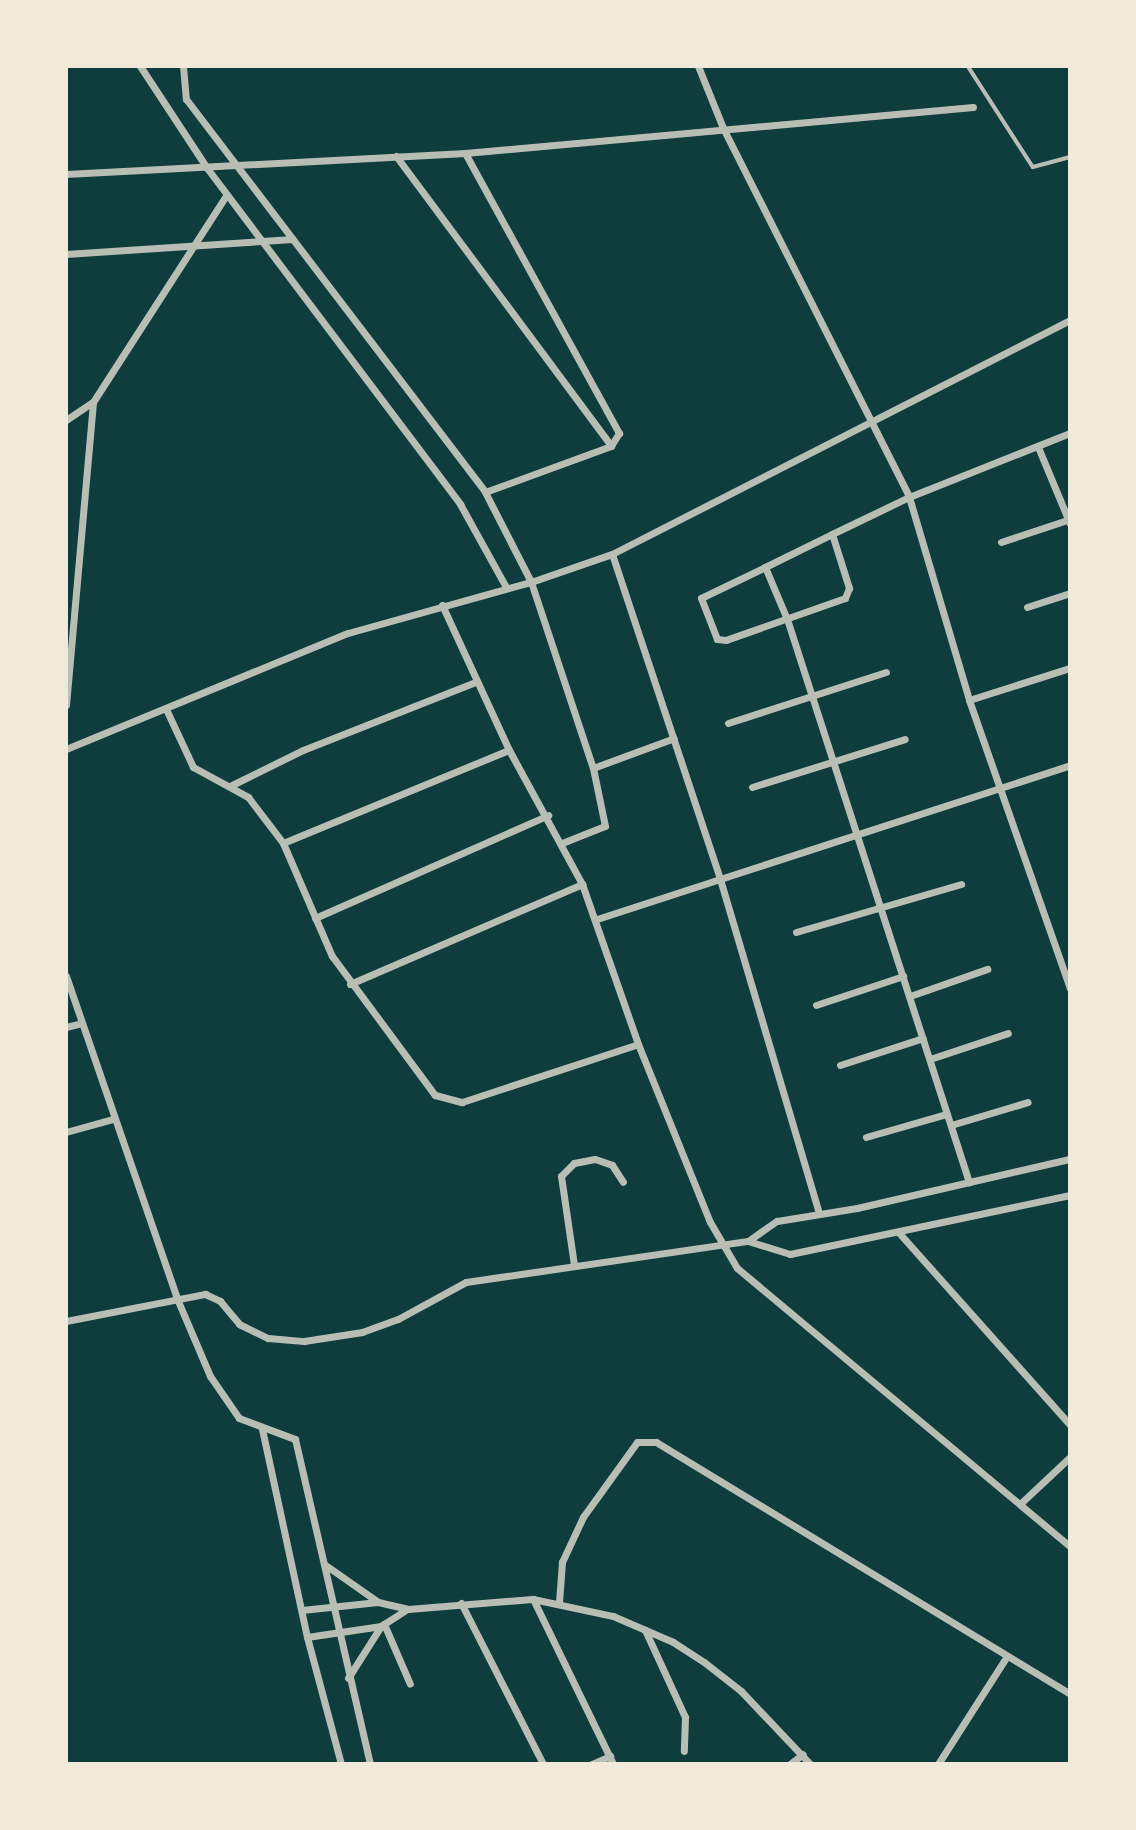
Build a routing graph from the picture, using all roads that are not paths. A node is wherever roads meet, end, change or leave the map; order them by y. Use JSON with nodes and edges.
{"nodes":[{"id":1,"x":140,"y":66,"type":"edge"},
{"id":2,"x":183,"y":66,"type":"edge"},
{"id":3,"x":698,"y":66,"type":"edge"},
{"id":4,"x":968,"y":66,"type":"edge"},
{"id":5,"x":973,"y":107,"type":"dead end"},
{"id":6,"x":723,"y":128,"type":"junction"},
{"id":7,"x":465,"y":153,"type":"junction"},
{"id":8,"x":396,"y":156,"type":"junction"},
{"id":9,"x":1069,"y":157,"type":"edge"},
{"id":10,"x":235,"y":165,"type":"junction"},
{"id":11,"x":207,"y":168,"type":"junction"},
{"id":12,"x":66,"y":174,"type":"edge"},
{"id":13,"x":227,"y":194,"type":"junction"},
{"id":14,"x":293,"y":239,"type":"junction"},
{"id":15,"x":264,"y":242,"type":"junction"},
{"id":16,"x":193,"y":249,"type":"junction"},
{"id":17,"x":66,"y":254,"type":"edge"},
{"id":18,"x":1069,"y":320,"type":"edge"},
{"id":19,"x":93,"y":402,"type":"junction"},
{"id":20,"x":66,"y":420,"type":"edge"},
{"id":21,"x":874,"y":422,"type":"junction"},
{"id":22,"x":1069,"y":433,"type":"edge"},
{"id":23,"x":611,"y":446,"type":"junction"},
{"id":24,"x":1038,"y":447,"type":"junction"},
{"id":25,"x":485,"y":492,"type":"junction"},
{"id":26,"x":909,"y":497,"type":"junction"},
{"id":27,"x":1069,"y":521,"type":"edge"},
{"id":28,"x":832,"y":534,"type":"junction"},
{"id":29,"x":1001,"y":542,"type":"dead end"},
{"id":30,"x":612,"y":554,"type":"junction"},
{"id":31,"x":765,"y":566,"type":"junction"},
{"id":32,"x":531,"y":582,"type":"junction"},
{"id":33,"x":506,"y":587,"type":"junction"},
{"id":34,"x":1069,"y":593,"type":"edge"},
{"id":35,"x":442,"y":605,"type":"junction"},
{"id":36,"x":1027,"y":607,"type":"dead end"},
{"id":37,"x":787,"y":619,"type":"junction"},
{"id":38,"x":1069,"y":668,"type":"edge"},
{"id":39,"x":886,"y":672,"type":"dead end"},
{"id":40,"x":476,"y":682,"type":"junction"},
{"id":41,"x":812,"y":696,"type":"junction"},
{"id":42,"x":970,"y":700,"type":"junction"},
{"id":43,"x":66,"y":705,"type":"edge"},
{"id":44,"x":166,"y":709,"type":"junction"},
{"id":45,"x":728,"y":723,"type":"dead end"},
{"id":46,"x":674,"y":738,"type":"junction"},
{"id":47,"x":905,"y":739,"type":"dead end"},
{"id":48,"x":66,"y":749,"type":"edge"},
{"id":49,"x":509,"y":750,"type":"junction"},
{"id":50,"x":833,"y":761,"type":"junction"},
{"id":51,"x":1069,"y":765,"type":"edge"},
{"id":52,"x":593,"y":768,"type":"junction"},
{"id":53,"x":230,"y":786,"type":"junction"},
{"id":54,"x":752,"y":787,"type":"dead end"},
{"id":55,"x":1000,"y":788,"type":"junction"},
{"id":56,"x":548,"y":815,"type":"junction"},
{"id":57,"x":858,"y":834,"type":"junction"},
{"id":58,"x":283,"y":843,"type":"junction"},
{"id":59,"x":562,"y":843,"type":"junction"},
{"id":60,"x":720,"y":878,"type":"junction"},
{"id":61,"x":582,"y":884,"type":"junction"},
{"id":62,"x":961,"y":884,"type":"dead end"},
{"id":63,"x":881,"y":907,"type":"junction"},
{"id":64,"x":315,"y":918,"type":"junction"},
{"id":65,"x":597,"y":919,"type":"junction"},
{"id":66,"x":796,"y":932,"type":"dead end"},
{"id":67,"x":987,"y":969,"type":"dead end"},
{"id":68,"x":66,"y":976,"type":"edge"},
{"id":69,"x":903,"y":976,"type":"junction"},
{"id":70,"x":350,"y":984,"type":"junction"},
{"id":71,"x":1069,"y":989,"type":"edge"},
{"id":72,"x":910,"y":996,"type":"junction"},
{"id":73,"x":816,"y":1005,"type":"dead end"},
{"id":74,"x":82,"y":1023,"type":"junction"},
{"id":75,"x":66,"y":1027,"type":"edge"},
{"id":76,"x":1008,"y":1033,"type":"dead end"},
{"id":77,"x":923,"y":1038,"type":"junction"},
{"id":78,"x":638,"y":1044,"type":"junction"},
{"id":79,"x":930,"y":1059,"type":"junction"},
{"id":80,"x":840,"y":1065,"type":"dead end"},
{"id":81,"x":1028,"y":1102,"type":"dead end"},
{"id":82,"x":947,"y":1114,"type":"junction"},
{"id":83,"x":113,"y":1119,"type":"junction"},
{"id":84,"x":951,"y":1125,"type":"junction"},
{"id":85,"x":66,"y":1132,"type":"edge"},
{"id":86,"x":866,"y":1137,"type":"dead end"},
{"id":87,"x":1069,"y":1159,"type":"edge"},
{"id":88,"x":624,"y":1182,"type":"dead end"},
{"id":89,"x":969,"y":1182,"type":"junction"},
{"id":90,"x":1069,"y":1195,"type":"edge"},
{"id":91,"x":819,"y":1214,"type":"junction"},
{"id":92,"x":900,"y":1234,"type":"junction"},
{"id":93,"x":748,"y":1241,"type":"junction"},
{"id":94,"x":723,"y":1245,"type":"junction"},
{"id":95,"x":574,"y":1265,"type":"junction"},
{"id":96,"x":178,"y":1301,"type":"junction"},
{"id":97,"x":66,"y":1321,"type":"edge"},
{"id":98,"x":1069,"y":1425,"type":"edge"},
{"id":99,"x":262,"y":1429,"type":"junction"},
{"id":100,"x":1069,"y":1457,"type":"edge"},
{"id":101,"x":1021,"y":1503,"type":"junction"},
{"id":102,"x":1069,"y":1546,"type":"edge"},
{"id":103,"x":324,"y":1564,"type":"junction"},
{"id":104,"x":533,"y":1599,"type":"junction"},
{"id":105,"x":378,"y":1602,"type":"junction"},
{"id":106,"x":559,"y":1602,"type":"junction"},
{"id":107,"x":461,"y":1603,"type":"junction"},
{"id":108,"x":333,"y":1606,"type":"junction"},
{"id":109,"x":408,"y":1609,"type":"junction"},
{"id":110,"x":302,"y":1610,"type":"junction"},
{"id":111,"x":383,"y":1625,"type":"junction"},
{"id":112,"x":644,"y":1629,"type":"junction"},
{"id":113,"x":338,"y":1632,"type":"junction"},
{"id":114,"x":307,"y":1637,"type":"junction"},
{"id":115,"x":1007,"y":1656,"type":"junction"},
{"id":116,"x":348,"y":1678,"type":"junction"},
{"id":117,"x":410,"y":1685,"type":"dead end"},
{"id":118,"x":1069,"y":1694,"type":"edge"},
{"id":119,"x":684,"y":1751,"type":"dead end"},
{"id":120,"x":803,"y":1754,"type":"junction"},
{"id":121,"x":611,"y":1760,"type":"edge"},
{"id":122,"x":341,"y":1763,"type":"edge"},
{"id":123,"x":370,"y":1763,"type":"edge"},
{"id":124,"x":543,"y":1763,"type":"edge"},
{"id":125,"x":592,"y":1763,"type":"edge"},
{"id":126,"x":790,"y":1763,"type":"edge"},
{"id":127,"x":810,"y":1763,"type":"edge"},
{"id":128,"x":939,"y":1763,"type":"edge"}],
"edges":[{"from":1,"to":11,"type":"street"},
{"from":2,"to":10,"type":"street"},
{"from":3,"to":6,"type":"street"},
{"from":4,"to":9,"type":"lane"},
{"from":5,"to":6,"type":"street"},
{"from":6,"to":7,"type":"street"},
{"from":6,"to":21,"type":"street"},
{"from":7,"to":8,"type":"street"},
{"from":7,"to":23,"type":"street"},
{"from":8,"to":10,"type":"street"},
{"from":8,"to":23,"type":"street"},
{"from":10,"to":11,"type":"street"},
{"from":10,"to":14,"type":"street"},
{"from":11,"to":12,"type":"street"},
{"from":11,"to":13,"type":"street"},
{"from":13,"to":15,"type":"street"},
{"from":13,"to":16,"type":"street"},
{"from":14,"to":15,"type":"street"},
{"from":14,"to":25,"type":"street"},
{"from":15,"to":16,"type":"street"},
{"from":15,"to":33,"type":"street"},
{"from":16,"to":17,"type":"street"},
{"from":16,"to":19,"type":"street"},
{"from":18,"to":21,"type":"street"},
{"from":19,"to":20,"type":"street"},
{"from":19,"to":43,"type":"street"},
{"from":21,"to":26,"type":"street"},
{"from":21,"to":30,"type":"street"},
{"from":22,"to":24,"type":"street"},
{"from":23,"to":25,"type":"street"},
{"from":24,"to":26,"type":"street"},
{"from":24,"to":27,"type":"street"},
{"from":25,"to":32,"type":"street"},
{"from":26,"to":28,"type":"street"},
{"from":26,"to":42,"type":"street"},
{"from":27,"to":29,"type":"street"},
{"from":28,"to":31,"type":"street"},
{"from":28,"to":37,"type":"street"},
{"from":30,"to":32,"type":"street"},
{"from":30,"to":46,"type":"street"},
{"from":31,"to":37,"type":"street"},
{"from":31,"to":37,"type":"street"},
{"from":32,"to":33,"type":"street"},
{"from":32,"to":52,"type":"street"},
{"from":33,"to":35,"type":"street"},
{"from":34,"to":36,"type":"street"},
{"from":35,"to":40,"type":"street"},
{"from":35,"to":44,"type":"street"},
{"from":37,"to":41,"type":"street"},
{"from":38,"to":42,"type":"street"},
{"from":39,"to":41,"type":"street"},
{"from":40,"to":49,"type":"street"},
{"from":40,"to":53,"type":"street"},
{"from":41,"to":45,"type":"street"},
{"from":41,"to":50,"type":"street"},
{"from":42,"to":55,"type":"street"},
{"from":44,"to":48,"type":"street"},
{"from":44,"to":53,"type":"street"},
{"from":46,"to":52,"type":"street"},
{"from":46,"to":60,"type":"street"},
{"from":47,"to":50,"type":"street"},
{"from":49,"to":56,"type":"street"},
{"from":49,"to":58,"type":"street"},
{"from":50,"to":54,"type":"street"},
{"from":50,"to":57,"type":"street"},
{"from":51,"to":55,"type":"street"},
{"from":52,"to":59,"type":"street"},
{"from":53,"to":58,"type":"street"},
{"from":55,"to":57,"type":"street"},
{"from":55,"to":71,"type":"street"},
{"from":56,"to":59,"type":"street"},
{"from":56,"to":64,"type":"street"},
{"from":57,"to":60,"type":"street"},
{"from":57,"to":63,"type":"street"},
{"from":58,"to":64,"type":"street"},
{"from":59,"to":61,"type":"street"},
{"from":60,"to":65,"type":"street"},
{"from":60,"to":91,"type":"street"},
{"from":61,"to":65,"type":"street"},
{"from":61,"to":70,"type":"street"},
{"from":62,"to":63,"type":"street"},
{"from":63,"to":66,"type":"street"},
{"from":63,"to":69,"type":"street"},
{"from":64,"to":70,"type":"street"},
{"from":65,"to":78,"type":"street"},
{"from":67,"to":72,"type":"street"},
{"from":68,"to":74,"type":"street"},
{"from":69,"to":72,"type":"street"},
{"from":69,"to":73,"type":"street"},
{"from":70,"to":78,"type":"street"},
{"from":72,"to":77,"type":"street"},
{"from":74,"to":75,"type":"street"},
{"from":74,"to":83,"type":"street"},
{"from":76,"to":79,"type":"street"},
{"from":77,"to":79,"type":"street"},
{"from":77,"to":80,"type":"street"},
{"from":78,"to":94,"type":"street"},
{"from":79,"to":82,"type":"street"},
{"from":81,"to":84,"type":"street"},
{"from":82,"to":84,"type":"street"},
{"from":82,"to":86,"type":"street"},
{"from":83,"to":85,"type":"street"},
{"from":83,"to":96,"type":"street"},
{"from":84,"to":89,"type":"street"},
{"from":87,"to":89,"type":"street"},
{"from":88,"to":95,"type":"street"},
{"from":89,"to":91,"type":"street"},
{"from":90,"to":92,"type":"street"},
{"from":91,"to":93,"type":"street"},
{"from":92,"to":93,"type":"street"},
{"from":92,"to":98,"type":"street"},
{"from":93,"to":94,"type":"street"},
{"from":94,"to":95,"type":"street"},
{"from":94,"to":101,"type":"street"},
{"from":95,"to":96,"type":"street"},
{"from":96,"to":97,"type":"street"},
{"from":96,"to":99,"type":"street"},
{"from":99,"to":103,"type":"street"},
{"from":99,"to":110,"type":"street"},
{"from":100,"to":101,"type":"street"},
{"from":101,"to":102,"type":"street"},
{"from":103,"to":105,"type":"street"},
{"from":103,"to":108,"type":"street"},
{"from":104,"to":106,"type":"street"},
{"from":104,"to":107,"type":"street"},
{"from":104,"to":121,"type":"street"},
{"from":105,"to":108,"type":"street"},
{"from":105,"to":109,"type":"street"},
{"from":106,"to":112,"type":"street"},
{"from":106,"to":115,"type":"street"},
{"from":107,"to":109,"type":"street"},
{"from":107,"to":124,"type":"street"},
{"from":108,"to":110,"type":"street"},
{"from":108,"to":113,"type":"street"},
{"from":109,"to":111,"type":"street"},
{"from":110,"to":114,"type":"street"},
{"from":111,"to":113,"type":"street"},
{"from":111,"to":116,"type":"street"},
{"from":111,"to":117,"type":"street"},
{"from":112,"to":119,"type":"street"},
{"from":112,"to":120,"type":"street"},
{"from":113,"to":114,"type":"street"},
{"from":113,"to":116,"type":"street"},
{"from":114,"to":122,"type":"street"},
{"from":115,"to":118,"type":"street"},
{"from":115,"to":128,"type":"street"},
{"from":116,"to":123,"type":"street"},
{"from":120,"to":126,"type":"street"},
{"from":120,"to":127,"type":"street"},
{"from":121,"to":125,"type":"street"}]}
